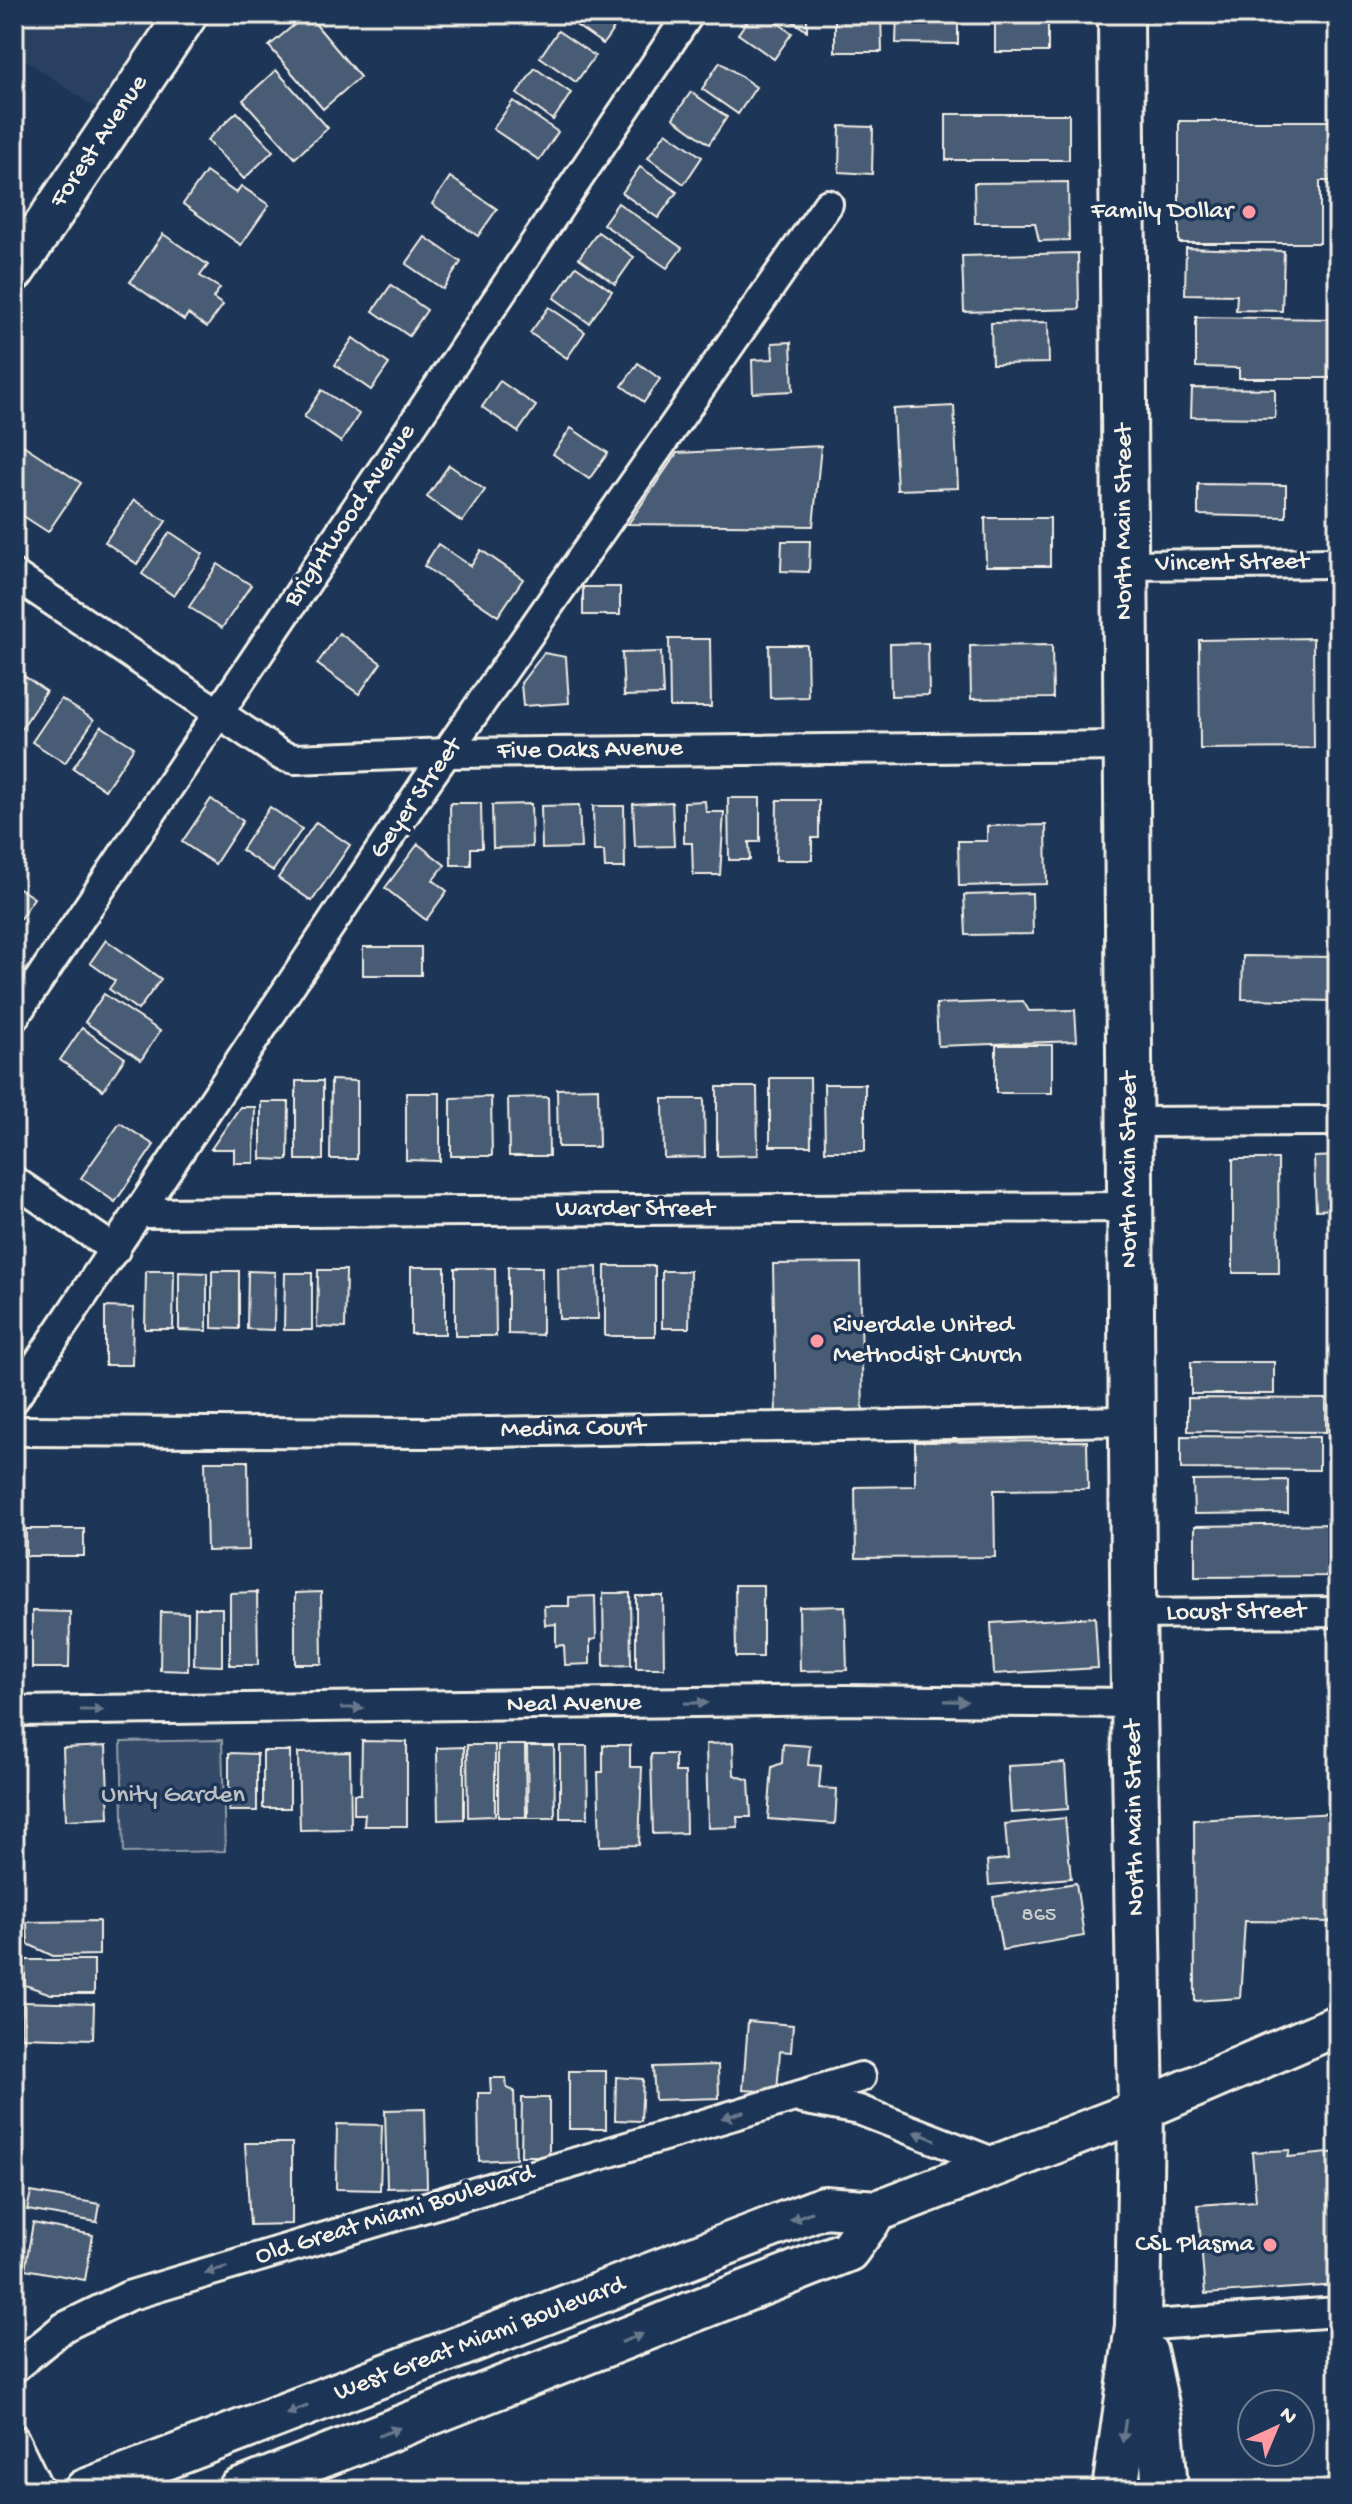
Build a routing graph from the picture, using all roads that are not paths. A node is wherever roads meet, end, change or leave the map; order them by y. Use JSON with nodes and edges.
{"nodes":[{"id":1,"x":187,"y":14,"type":"edge"},
{"id":2,"x":689,"y":14,"type":"edge"},
{"id":3,"x":1121,"y":14,"type":"edge"},
{"id":4,"x":828,"y":204,"type":"dead end"},
{"id":5,"x":14,"y":271,"type":"edge"},
{"id":6,"x":1338,"y":563,"type":"edge"},
{"id":7,"x":1125,"y":565,"type":"junction"},
{"id":8,"x":14,"y":575,"type":"edge"},
{"id":9,"x":219,"y":713,"type":"junction"},
{"id":10,"x":1126,"y":746,"type":"junction"},
{"id":11,"x":448,"y":753,"type":"junction"},
{"id":12,"x":14,"y":1017,"type":"edge"},
{"id":13,"x":1338,"y":1121,"type":"edge"},
{"id":14,"x":1129,"y":1122,"type":"junction"},
{"id":15,"x":14,"y":1181,"type":"edge"},
{"id":16,"x":1130,"y":1207,"type":"junction"},
{"id":17,"x":139,"y":1213,"type":"junction"},
{"id":18,"x":115,"y":1250,"type":"junction"},
{"id":19,"x":14,"y":1399,"type":"edge"},
{"id":20,"x":1131,"y":1421,"type":"junction"},
{"id":21,"x":14,"y":1431,"type":"edge"},
{"id":22,"x":1338,"y":1612,"type":"edge"},
{"id":23,"x":1133,"y":1614,"type":"junction"},
{"id":24,"x":1134,"y":1703,"type":"junction"},
{"id":25,"x":14,"y":1711,"type":"edge"},
{"id":26,"x":1338,"y":2025,"type":"edge"},
{"id":27,"x":861,"y":2077,"type":"dead end"},
{"id":28,"x":792,"y":2098,"type":"junction"},
{"id":29,"x":1141,"y":2110,"type":"junction"},
{"id":30,"x":998,"y":2164,"type":"junction"},
{"id":31,"x":877,"y":2211,"type":"junction"},
{"id":32,"x":1338,"y":2312,"type":"edge"},
{"id":33,"x":1138,"y":2326,"type":"junction"},
{"id":34,"x":14,"y":2368,"type":"edge"},
{"id":35,"x":14,"y":2439,"type":"edge"},
{"id":36,"x":39,"y":2490,"type":"edge"},
{"id":37,"x":85,"y":2490,"type":"edge"},
{"id":38,"x":238,"y":2490,"type":"edge"},
{"id":39,"x":1115,"y":2490,"type":"edge"},
{"id":40,"x":1165,"y":2490,"type":"edge"}],
"edges":[{"from":1,"to":5,"type":"main road","name":"Forest Avenue"},
{"from":2,"to":9,"type":"street","name":"Brightwood Avenue"},
{"from":3,"to":7,"type":"main road","name":"North Main Street"},
{"from":4,"to":11,"type":"street","name":"Geyer Street"},
{"from":6,"to":7,"type":"street","name":"Vincent Street"},
{"from":7,"to":10,"type":"main road","name":"North Main Street"},
{"from":8,"to":9,"type":"street","name":"Five Oaks Avenue"},
{"from":9,"to":11,"type":"street","name":"Five Oaks Avenue"},
{"from":9,"to":12,"type":"street","name":"Brightwood Avenue"},
{"from":10,"to":11,"type":"street","name":"Five Oaks Avenue"},
{"from":10,"to":14,"type":"main road","name":"North Main Street"},
{"from":11,"to":17,"type":"street","name":"Geyer Street"},
{"from":13,"to":14,"type":"street"},
{"from":14,"to":16,"type":"main road","name":"North Main Street"},
{"from":15,"to":18,"type":"street"},
{"from":16,"to":17,"type":"street","name":"Warder Street"},
{"from":16,"to":20,"type":"main road","name":"North Main Street"},
{"from":17,"to":18,"type":"street","name":"Geyer Street"},
{"from":18,"to":19,"type":"street","name":"Geyer Street"},
{"from":20,"to":21,"type":"street","name":"Medina Court"},
{"from":20,"to":23,"type":"main road","name":"North Main Street"},
{"from":22,"to":23,"type":"street","name":"Locust Street"},
{"from":23,"to":24,"type":"main road","name":"North Main Street"},
{"from":25,"to":24,"type":"street","name":"Neal Avenue","one_way":true},
{"from":24,"to":29,"type":"main road","name":"North Main Street"},
{"from":26,"to":29,"type":"main road","name":"West Great Miami Boulevard"},
{"from":27,"to":28,"type":"street","name":"Old Great Miami Boulevard"},
{"from":30,"to":28,"type":"street","name":"Old Great Miami Boulevard","one_way":true},
{"from":28,"to":34,"type":"street","name":"Old Great Miami Boulevard","one_way":true},
{"from":29,"to":30,"type":"main road","name":"West Great Miami Boulevard"},
{"from":29,"to":33,"type":"main road","name":"North Main Street"},
{"from":30,"to":31,"type":"main road","name":"West Great Miami Boulevard"},
{"from":31,"to":37,"type":"main road","name":"West Great Miami Boulevard","one_way":true},
{"from":38,"to":31,"type":"main road","name":"West Great Miami Boulevard","one_way":true},
{"from":32,"to":33,"type":"street"},
{"from":33,"to":39,"type":"main road","name":"North Main Street","one_way":true},
{"from":33,"to":40,"type":"main road","name":"North Main Street"},
{"from":35,"to":36,"type":"street"}]}
